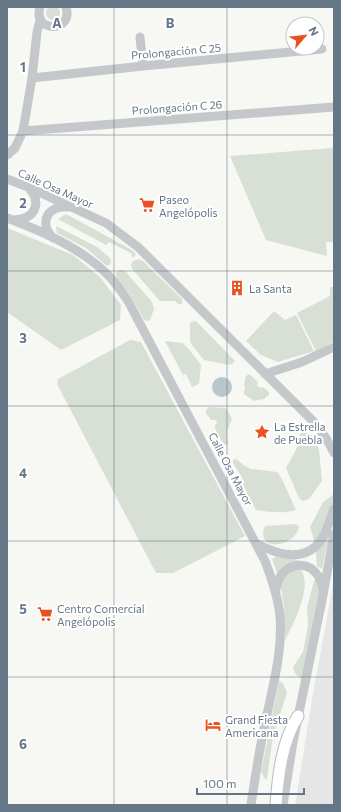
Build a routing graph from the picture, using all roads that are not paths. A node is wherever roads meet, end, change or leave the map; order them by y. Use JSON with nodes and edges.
{"nodes":[{"id":1,"x":34,"y":7,"type":"edge"},
{"id":2,"x":66,"y":7,"type":"edge"},
{"id":3,"x":40,"y":14,"type":"edge"},
{"id":4,"x":140,"y":37,"type":"dead end"},
{"id":5,"x":285,"y":53,"type":"edge"},
{"id":6,"x":143,"y":66,"type":"junction"},
{"id":7,"x":32,"y":78,"type":"junction"},
{"id":8,"x":334,"y":107,"type":"edge"},
{"id":9,"x":23,"y":131,"type":"junction"},
{"id":10,"x":7,"y":155,"type":"edge"},
{"id":11,"x":7,"y":179,"type":"edge"},
{"id":12,"x":28,"y":187,"type":"junction"},
{"id":13,"x":72,"y":208,"type":"junction"},
{"id":14,"x":10,"y":219,"type":"edge"},
{"id":15,"x":54,"y":238,"type":"junction"},
{"id":16,"x":334,"y":347,"type":"edge"},
{"id":17,"x":265,"y":374,"type":"junction"},
{"id":18,"x":334,"y":453,"type":"edge"},
{"id":19,"x":334,"y":509,"type":"edge"},
{"id":20,"x":334,"y":534,"type":"edge"},
{"id":21,"x":257,"y":544,"type":"junction"},
{"id":22,"x":276,"y":591,"type":"junction"},
{"id":23,"x":323,"y":595,"type":"junction"},
{"id":24,"x":298,"y":716,"type":"junction"},
{"id":25,"x":251,"y":805,"type":"edge"},
{"id":26,"x":276,"y":805,"type":"edge"},
{"id":27,"x":282,"y":805,"type":"edge"}],
"edges":[{"from":1,"to":3,"type":"street"},
{"from":2,"to":3,"type":"street"},
{"from":3,"to":7,"type":"street"},
{"from":4,"to":6,"type":"street"},
{"from":5,"to":6,"type":"street","name":"Prolongación C 25"},
{"from":6,"to":7,"type":"street","name":"Prolongación C 25"},
{"from":7,"to":9,"type":"street"},
{"from":8,"to":9,"type":"street","name":"Prolongación C 26"},
{"from":9,"to":10,"type":"street"},
{"from":11,"to":12,"type":"street","name":"Calle Osa Mayor"},
{"from":12,"to":13,"type":"street","name":"Calle Osa Mayor"},
{"from":12,"to":14,"type":"street"},
{"from":13,"to":15,"type":"street"},
{"from":13,"to":17,"type":"street","name":"Calle Osa Mayor"},
{"from":14,"to":15,"type":"street","name":"Calle Osa Mayor"},
{"from":15,"to":21,"type":"street","name":"Calle Osa Mayor"},
{"from":16,"to":17,"type":"street"},
{"from":17,"to":18,"type":"street","name":"Calle Osa Mayor"},
{"from":19,"to":21,"type":"street"},
{"from":20,"to":23,"type":"street"},
{"from":21,"to":22,"type":"street","name":"Calle Osa Mayor"},
{"from":22,"to":23,"type":"street"},
{"from":22,"to":25,"type":"street","name":"Calle Osa Mayor"},
{"from":23,"to":24,"type":"street"},
{"from":24,"to":26,"type":"main road"},
{"from":24,"to":27,"type":"street"}]}
